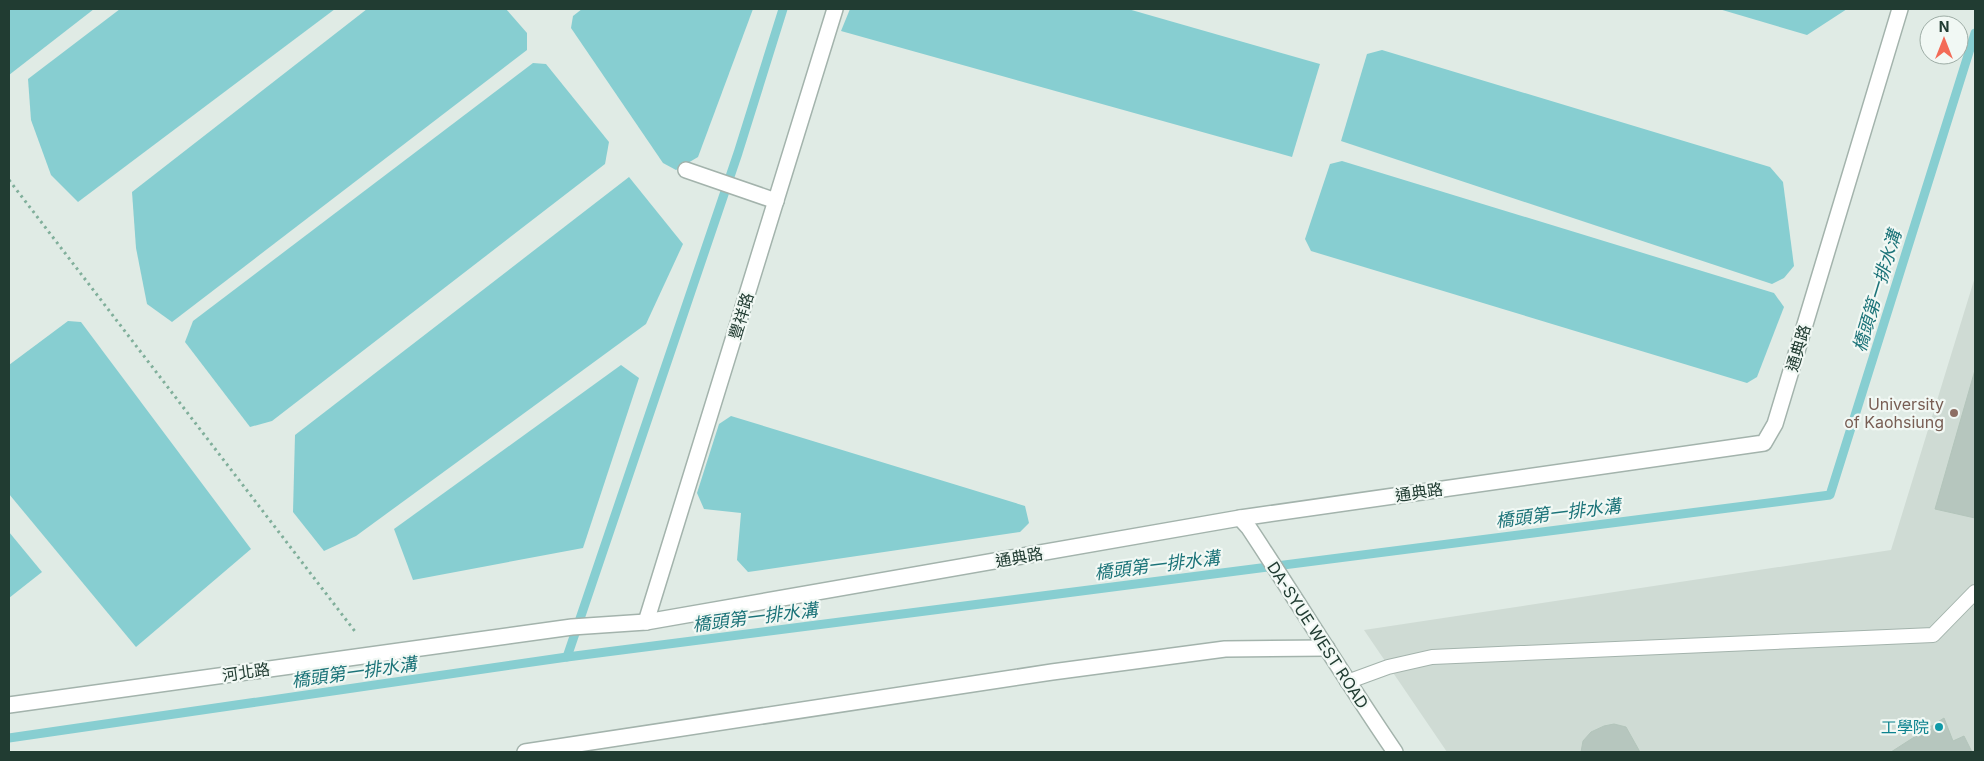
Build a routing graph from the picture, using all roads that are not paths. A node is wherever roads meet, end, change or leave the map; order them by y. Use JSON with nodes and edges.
{"nodes":[{"id":1,"x":835,"y":9,"type":"edge"},
{"id":2,"x":1900,"y":9,"type":"edge"},
{"id":3,"x":686,"y":170,"type":"dead end"},
{"id":4,"x":776,"y":201,"type":"junction"},
{"id":5,"x":1244,"y":523,"type":"junction"},
{"id":6,"x":1975,"y":592,"type":"edge"},
{"id":7,"x":646,"y":622,"type":"junction"},
{"id":8,"x":572,"y":627,"type":"joint"},
{"id":9,"x":1324,"y":642,"type":"junction"},
{"id":10,"x":1347,"y":682,"type":"junction"},
{"id":11,"x":9,"y":705,"type":"edge"},
{"id":12,"x":525,"y":752,"type":"edge"},
{"id":13,"x":1395,"y":752,"type":"edge"}],
"edges":[{"from":1,"to":4,"type":"street","name":"豐祥路"},
{"from":2,"to":5,"type":"street","name":"通典路"},
{"from":3,"to":4,"type":"street"},
{"from":4,"to":7,"type":"street","name":"豐祥路"},
{"from":5,"to":7,"type":"street","name":"通典路"},
{"from":5,"to":9,"type":"street","name":"DA-SYUE WEST ROAD"},
{"from":6,"to":10,"type":"lane"},
{"from":7,"to":8,"type":"street","name":"通典路"},
{"from":8,"to":11,"type":"street","name":"河北路"},
{"from":9,"to":10,"type":"street","name":"DA-SYUE WEST ROAD"},
{"from":9,"to":12,"type":"street"},
{"from":10,"to":13,"type":"street","name":"DA-SYUE WEST ROAD"}]}
